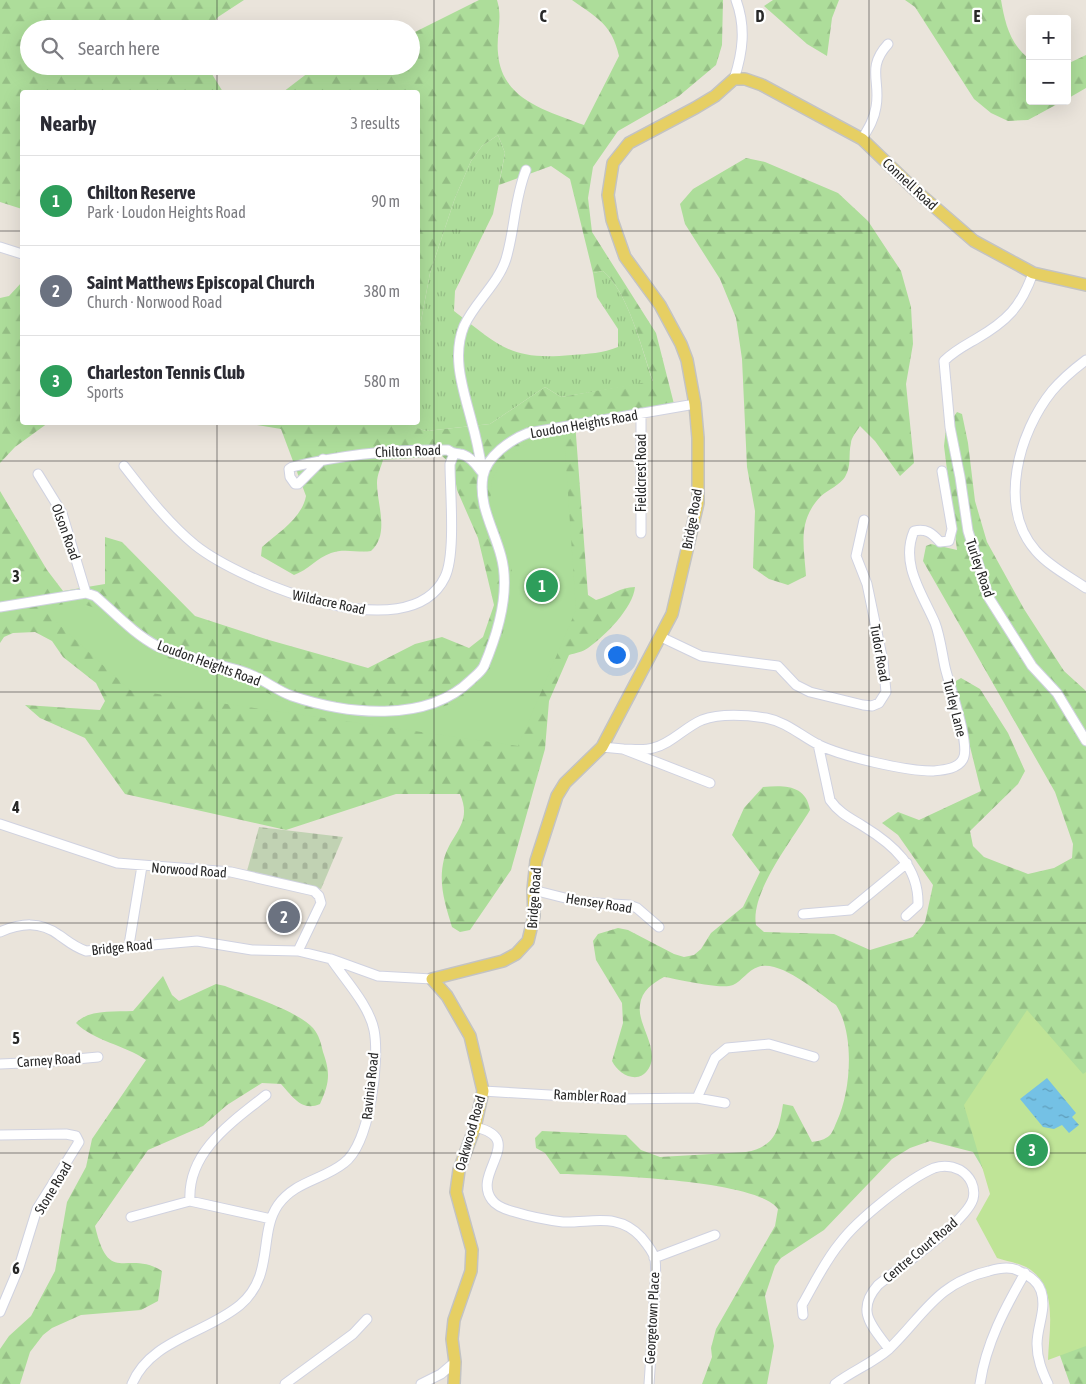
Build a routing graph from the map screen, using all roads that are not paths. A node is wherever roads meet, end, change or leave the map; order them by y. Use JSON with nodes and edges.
{"nodes":[{"id":1,"x":736,"y":0,"type":"edge"},
{"id":2,"x":888,"y":44,"type":"dead end"},
{"id":3,"x":734,"y":79,"type":"junction"},
{"id":4,"x":862,"y":139,"type":"junction"},
{"id":5,"x":526,"y":170,"type":"dead end"},
{"id":6,"x":0,"y":247,"type":"edge"},
{"id":7,"x":20,"y":253,"type":"edge"},
{"id":8,"x":1033,"y":273,"type":"junction"},
{"id":9,"x":1086,"y":286,"type":"edge"},
{"id":10,"x":1086,"y":360,"type":"edge"},
{"id":11,"x":695,"y":404,"type":"junction"},
{"id":12,"x":641,"y":414,"type":"junction"},
{"id":13,"x":454,"y":454,"type":"junction"},
{"id":14,"x":322,"y":459,"type":"dead end"},
{"id":15,"x":124,"y":466,"type":"dead end"},
{"id":16,"x":942,"y":471,"type":"dead end"},
{"id":17,"x":38,"y":474,"type":"dead end"},
{"id":18,"x":483,"y":475,"type":"junction"},
{"id":19,"x":864,"y":520,"type":"dead end"},
{"id":20,"x":641,"y":532,"type":"dead end"},
{"id":21,"x":1086,"y":588,"type":"edge"},
{"id":22,"x":86,"y":593,"type":"junction"},
{"id":23,"x":0,"y":607,"type":"edge"},
{"id":24,"x":661,"y":637,"type":"junction"},
{"id":25,"x":1086,"y":740,"type":"edge"},
{"id":26,"x":818,"y":744,"type":"junction"},
{"id":27,"x":602,"y":747,"type":"junction"},
{"id":28,"x":623,"y":749,"type":"junction"},
{"id":29,"x":710,"y":783,"type":"dead end"},
{"id":30,"x":0,"y":824,"type":"edge"},
{"id":31,"x":907,"y":863,"type":"junction"},
{"id":32,"x":142,"y":866,"type":"junction"},
{"id":33,"x":533,"y":890,"type":"junction"},
{"id":34,"x":804,"y":914,"type":"dead end"},
{"id":35,"x":906,"y":916,"type":"dead end"},
{"id":36,"x":659,"y":927,"type":"dead end"},
{"id":37,"x":0,"y":932,"type":"edge"},
{"id":38,"x":129,"y":946,"type":"junction"},
{"id":39,"x":298,"y":951,"type":"junction"},
{"id":40,"x":331,"y":959,"type":"junction"},
{"id":41,"x":432,"y":979,"type":"junction"},
{"id":42,"x":98,"y":1057,"type":"dead end"},
{"id":43,"x":814,"y":1057,"type":"dead end"},
{"id":44,"x":0,"y":1064,"type":"edge"},
{"id":45,"x":483,"y":1091,"type":"junction"},
{"id":46,"x":266,"y":1095,"type":"dead end"},
{"id":47,"x":697,"y":1098,"type":"junction"},
{"id":48,"x":725,"y":1103,"type":"dead end"},
{"id":49,"x":475,"y":1127,"type":"junction"},
{"id":50,"x":0,"y":1135,"type":"edge"},
{"id":51,"x":190,"y":1201,"type":"junction"},
{"id":52,"x":131,"y":1218,"type":"dead end"},
{"id":53,"x":271,"y":1219,"type":"junction"},
{"id":54,"x":716,"y":1235,"type":"dead end"},
{"id":55,"x":654,"y":1258,"type":"junction"},
{"id":56,"x":1026,"y":1273,"type":"junction"},
{"id":57,"x":0,"y":1312,"type":"edge"},
{"id":58,"x":803,"y":1315,"type":"dead end"},
{"id":59,"x":367,"y":1319,"type":"dead end"},
{"id":60,"x":889,"y":1349,"type":"junction"},
{"id":61,"x":455,"y":1362,"type":"junction"},
{"id":62,"x":132,"y":1384,"type":"edge"},
{"id":63,"x":285,"y":1384,"type":"edge"},
{"id":64,"x":421,"y":1384,"type":"edge"},
{"id":65,"x":454,"y":1384,"type":"edge"},
{"id":66,"x":649,"y":1384,"type":"edge"},
{"id":67,"x":834,"y":1384,"type":"edge"},
{"id":68,"x":980,"y":1384,"type":"edge"},
{"id":69,"x":1048,"y":1384,"type":"edge"}],
"edges":[{"from":1,"to":3,"type":"street"},
{"from":2,"to":4,"type":"street"},
{"from":3,"to":4,"type":"main road","name":"Connell Road"},
{"from":3,"to":11,"type":"main road"},
{"from":4,"to":8,"type":"main road","name":"Connell Road"},
{"from":5,"to":18,"type":"street"},
{"from":6,"to":7,"type":"street"},
{"from":8,"to":9,"type":"main road","name":"Connell Road"},
{"from":8,"to":25,"type":"street","name":"Turley Road"},
{"from":10,"to":21,"type":"street"},
{"from":11,"to":12,"type":"street","name":"Loudon Heights Road"},
{"from":11,"to":24,"type":"main road","name":"Bridge Road"},
{"from":12,"to":18,"type":"street","name":"Loudon Heights Road"},
{"from":12,"to":20,"type":"street","name":"Fieldcrest Road"},
{"from":13,"to":14,"type":"street","name":"Chilton Road"},
{"from":13,"to":15,"type":"street","name":"Wildacre Road"},
{"from":13,"to":18,"type":"street","name":"Chilton Road"},
{"from":16,"to":26,"type":"street","name":"Turley Lane"},
{"from":17,"to":22,"type":"street","name":"Olson Road"},
{"from":18,"to":22,"type":"street","name":"Loudon Heights Road"},
{"from":19,"to":24,"type":"street","name":"Tudor Road"},
{"from":22,"to":23,"type":"street"},
{"from":24,"to":27,"type":"main road","name":"Bridge Road"},
{"from":26,"to":28,"type":"street","name":"Turley Lane"},
{"from":26,"to":31,"type":"street"},
{"from":27,"to":28,"type":"street"},
{"from":27,"to":33,"type":"main road","name":"Bridge Road"},
{"from":28,"to":29,"type":"street"},
{"from":30,"to":32,"type":"street","name":"Norwood Road"},
{"from":31,"to":34,"type":"street"},
{"from":31,"to":35,"type":"street"},
{"from":32,"to":38,"type":"street"},
{"from":32,"to":39,"type":"street","name":"Norwood Road"},
{"from":33,"to":36,"type":"street","name":"Hensey Road"},
{"from":33,"to":41,"type":"main road","name":"Bridge Road"},
{"from":37,"to":38,"type":"street","name":"Bridge Road"},
{"from":38,"to":39,"type":"street","name":"Bridge Road"},
{"from":39,"to":40,"type":"street","name":"Bridge Road"},
{"from":40,"to":41,"type":"street","name":"Bridge Road"},
{"from":40,"to":53,"type":"street","name":"Ravinia Road"},
{"from":41,"to":45,"type":"main road","name":"Oakwood Road"},
{"from":42,"to":44,"type":"street","name":"Carney Road"},
{"from":43,"to":47,"type":"street"},
{"from":45,"to":47,"type":"street","name":"Rambler Road"},
{"from":45,"to":49,"type":"main road","name":"Oakwood Road"},
{"from":46,"to":51,"type":"street"},
{"from":47,"to":48,"type":"street","name":"Rambler Road"},
{"from":49,"to":55,"type":"street","name":"Georgetown Place"},
{"from":49,"to":61,"type":"main road","name":"Oakwood Road"},
{"from":50,"to":57,"type":"street","name":"Stone Road"},
{"from":51,"to":52,"type":"street"},
{"from":51,"to":53,"type":"street"},
{"from":53,"to":62,"type":"street","name":"Ravinia Road"},
{"from":54,"to":55,"type":"street"},
{"from":55,"to":66,"type":"street","name":"Georgetown Place"},
{"from":56,"to":60,"type":"street"},
{"from":56,"to":68,"type":"street"},
{"from":56,"to":69,"type":"street"},
{"from":58,"to":60,"type":"street","name":"Centre Court Road"},
{"from":59,"to":63,"type":"street"},
{"from":60,"to":67,"type":"street"},
{"from":61,"to":64,"type":"street"},
{"from":61,"to":65,"type":"main road","name":"Oakwood Road"}]}
